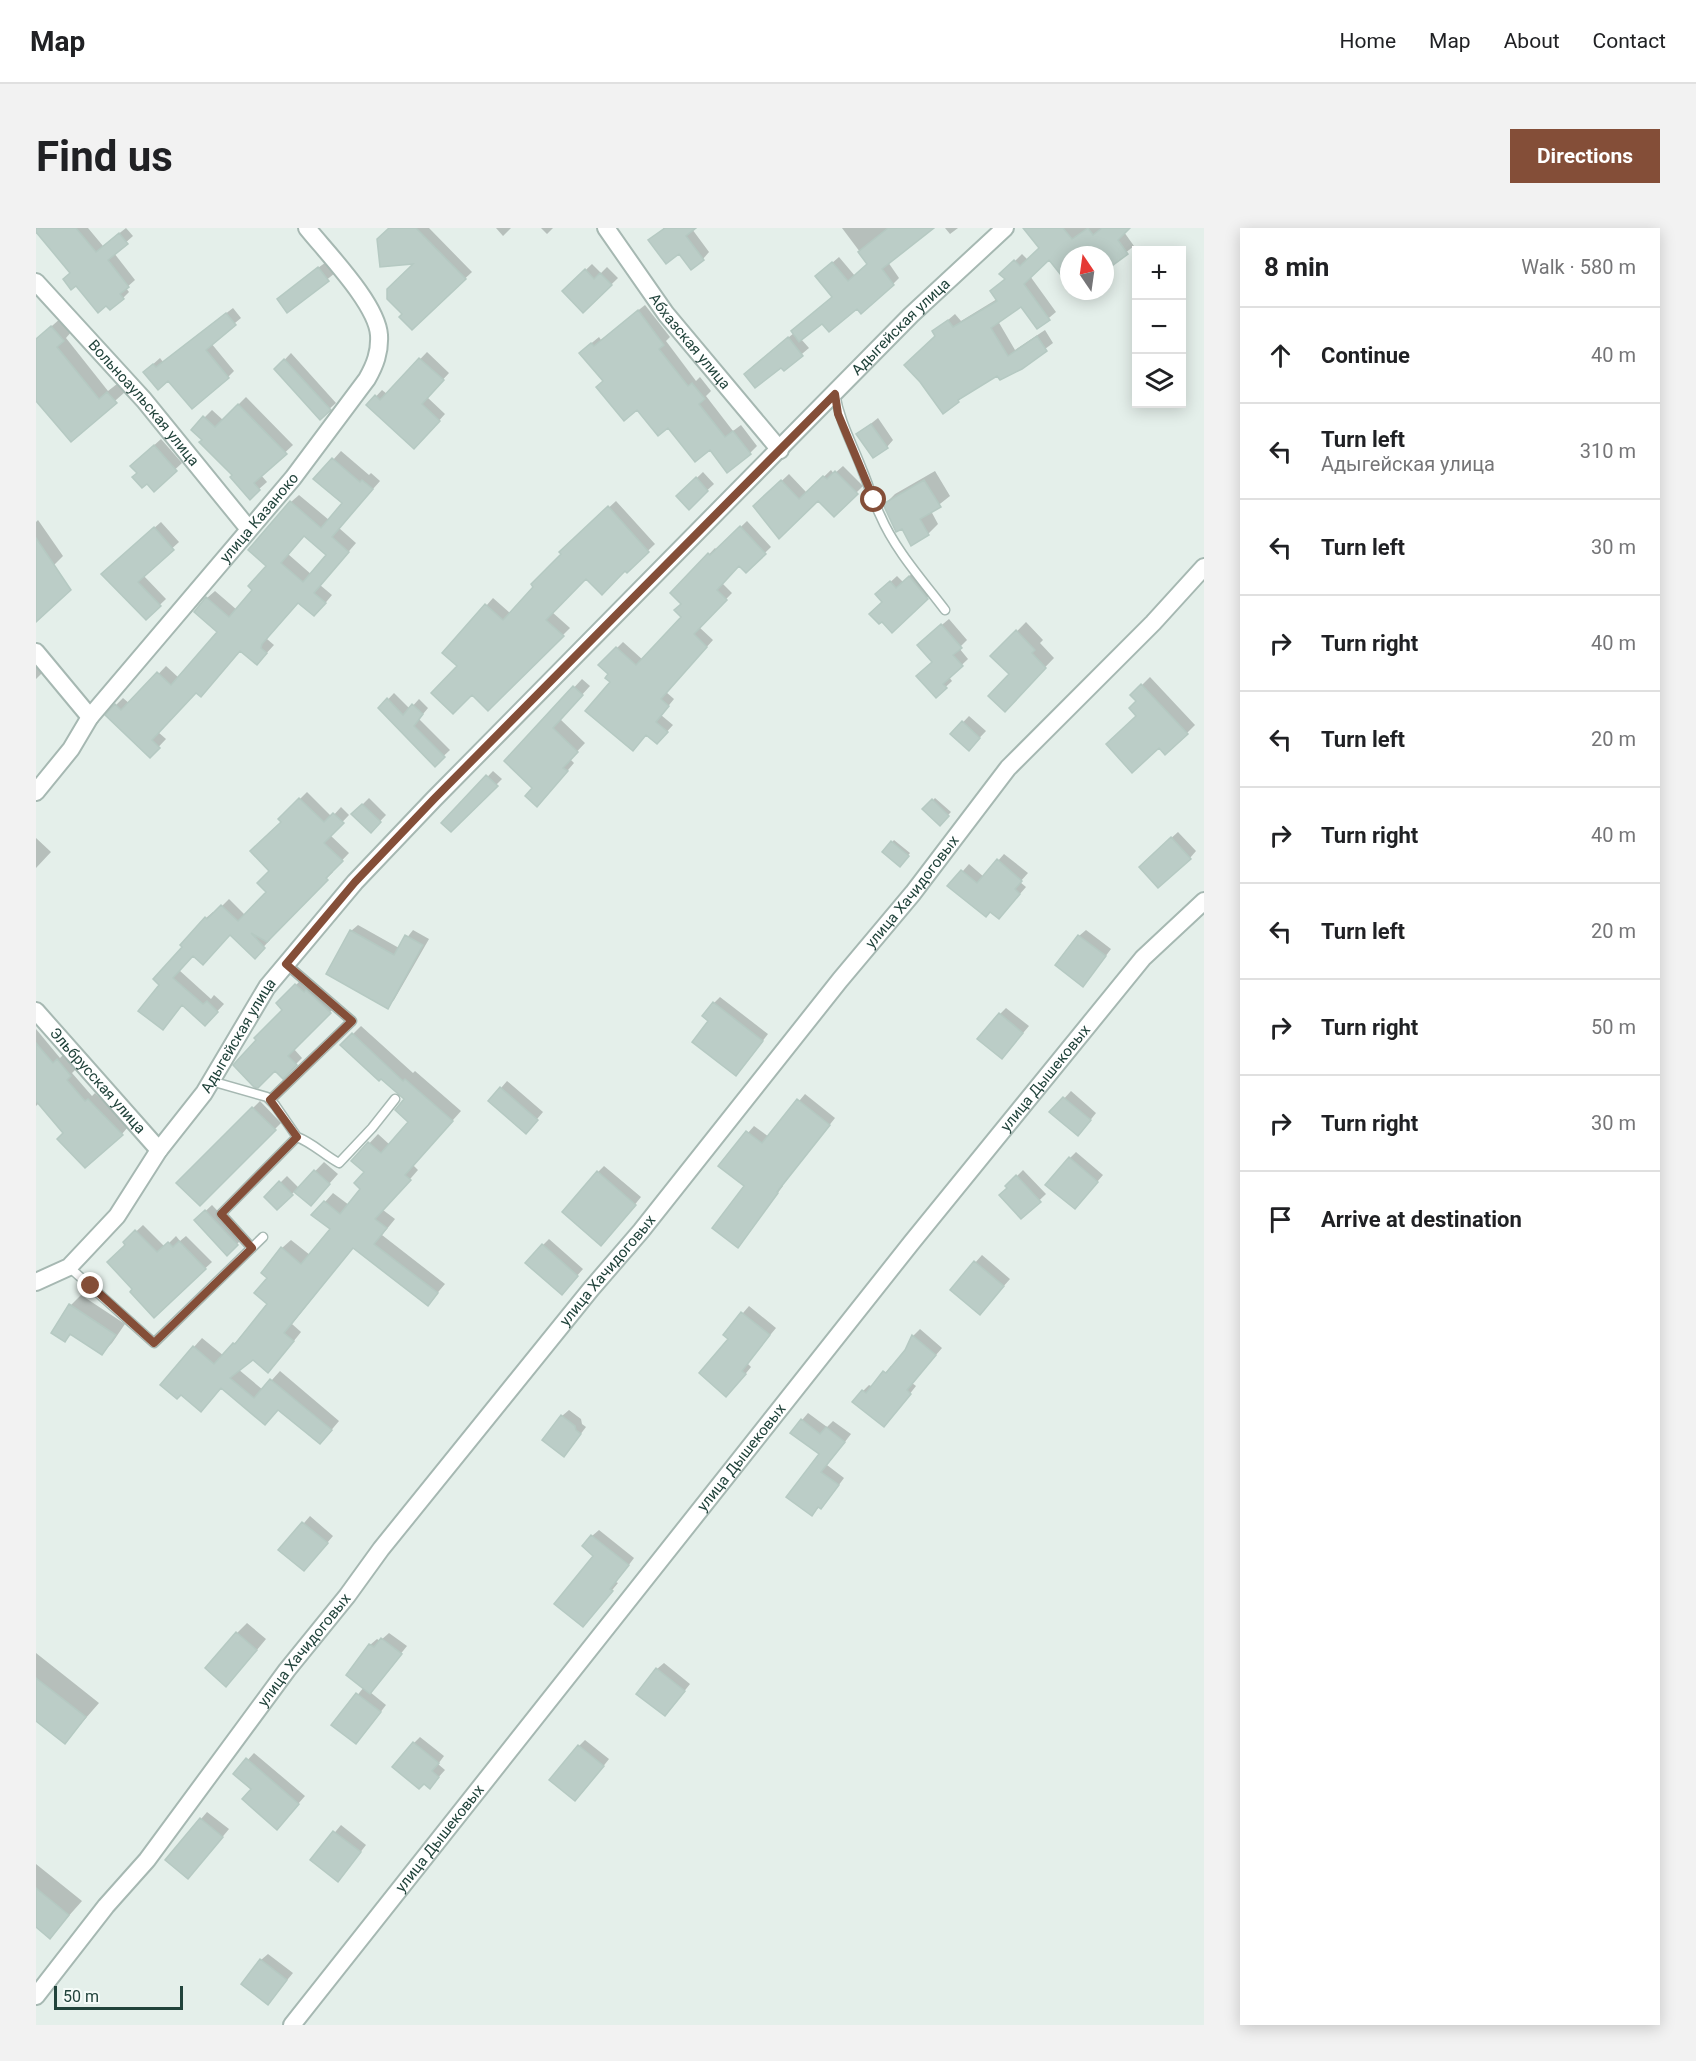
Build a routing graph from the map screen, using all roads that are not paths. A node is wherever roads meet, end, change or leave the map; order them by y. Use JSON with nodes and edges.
{"nodes":[{"id":1,"x":308,"y":228,"type":"edge"},
{"id":2,"x":606,"y":228,"type":"edge"},
{"id":3,"x":1005,"y":228,"type":"edge"},
{"id":4,"x":36,"y":282,"type":"edge"},
{"id":5,"x":835,"y":394,"type":"junction"},
{"id":6,"x":780,"y":450,"type":"junction"},
{"id":7,"x":249,"y":528,"type":"junction"},
{"id":8,"x":1204,"y":567,"type":"edge"},
{"id":9,"x":945,"y":610,"type":"dead end"},
{"id":10,"x":36,"y":652,"type":"edge"},
{"id":11,"x":90,"y":717,"type":"junction"},
{"id":12,"x":36,"y":792,"type":"edge"},
{"id":13,"x":1204,"y":901,"type":"edge"},
{"id":14,"x":286,"y":964,"type":"junction"},
{"id":15,"x":36,"y":1011,"type":"edge"},
{"id":16,"x":211,"y":1081,"type":"junction"},
{"id":17,"x":395,"y":1099,"type":"dead end"},
{"id":18,"x":270,"y":1100,"type":"junction"},
{"id":19,"x":297,"y":1137,"type":"junction"},
{"id":20,"x":159,"y":1150,"type":"junction"},
{"id":21,"x":263,"y":1237,"type":"dead end"},
{"id":22,"x":252,"y":1248,"type":"junction"},
{"id":23,"x":69,"y":1267,"type":"junction"},
{"id":24,"x":36,"y":1282,"type":"edge"},
{"id":25,"x":36,"y":1996,"type":"edge"},
{"id":26,"x":292,"y":2025,"type":"edge"}],
"edges":[{"from":1,"to":7,"type":"street","name":"улица Казаноко"},
{"from":2,"to":6,"type":"street","name":"Абхазская улица"},
{"from":3,"to":5,"type":"street","name":"Адыгейская улица"},
{"from":4,"to":7,"type":"street","name":"Вольноаульская улица"},
{"from":5,"to":6,"type":"street","name":"Адыгейская улица"},
{"from":5,"to":9,"type":"lane"},
{"from":6,"to":14,"type":"street","name":"Адыгейская улица"},
{"from":7,"to":11,"type":"street","name":"улица Казаноко"},
{"from":8,"to":25,"type":"street","name":"улица Хачидоговых"},
{"from":10,"to":11,"type":"street"},
{"from":11,"to":12,"type":"street","name":"улица Казаноко"},
{"from":13,"to":26,"type":"street","name":"улица Дышековых"},
{"from":14,"to":16,"type":"street","name":"Адыгейская улица"},
{"from":14,"to":18,"type":"lane"},
{"from":15,"to":20,"type":"street","name":"Эльбрусская улица"},
{"from":16,"to":18,"type":"lane"},
{"from":16,"to":20,"type":"street","name":"Адыгейская улица"},
{"from":17,"to":19,"type":"lane"},
{"from":18,"to":19,"type":"lane"},
{"from":19,"to":22,"type":"lane"},
{"from":20,"to":23,"type":"street","name":"Адыгейская улица"},
{"from":21,"to":22,"type":"lane"},
{"from":22,"to":23,"type":"lane"},
{"from":23,"to":24,"type":"street","name":"Адыгейская улица"}]}
